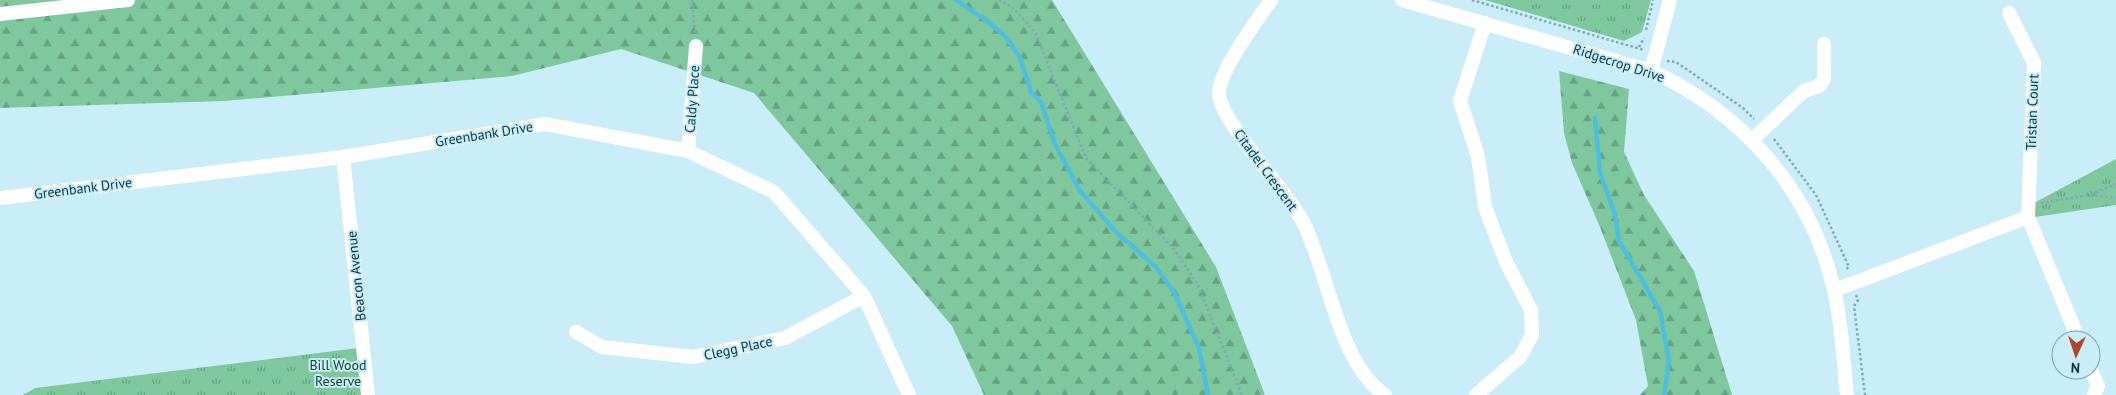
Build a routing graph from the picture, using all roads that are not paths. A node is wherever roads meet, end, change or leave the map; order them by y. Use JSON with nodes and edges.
{"nodes":[{"id":1,"x":128,"y":0,"type":"edge"},
{"id":2,"x":1271,"y":0,"type":"edge"},
{"id":3,"x":1402,"y":0,"type":"edge"},
{"id":4,"x":1670,"y":0,"type":"edge"},
{"id":5,"x":2010,"y":13,"type":"dead end"},
{"id":6,"x":0,"y":14,"type":"edge"},
{"id":7,"x":1485,"y":23,"type":"junction"},
{"id":8,"x":1824,"y":44,"type":"dead end"},
{"id":9,"x":696,"y":46,"type":"road end"},
{"id":10,"x":1651,"y":71,"type":"junction"},
{"id":11,"x":1753,"y":139,"type":"junction"},
{"id":12,"x":688,"y":150,"type":"junction"},
{"id":13,"x":343,"y":157,"type":"junction"},
{"id":14,"x":0,"y":198,"type":"edge"},
{"id":15,"x":2028,"y":211,"type":"junction"},
{"id":16,"x":1834,"y":290,"type":"junction"},
{"id":17,"x":864,"y":296,"type":"junction"},
{"id":18,"x":2075,"y":330,"type":"edge"},
{"id":19,"x":576,"y":332,"type":"dead end"},
{"id":20,"x":2095,"y":380,"type":"edge"},
{"id":21,"x":368,"y":395,"type":"edge"},
{"id":22,"x":909,"y":395,"type":"edge"},
{"id":23,"x":1385,"y":395,"type":"edge"},
{"id":24,"x":1476,"y":395,"type":"edge"},
{"id":25,"x":1847,"y":395,"type":"edge"},
{"id":26,"x":2094,"y":395,"type":"edge"}],
"edges":[{"from":1,"to":6,"type":"street"},
{"from":2,"to":23,"type":"street","name":"Citadel Crescent"},
{"from":3,"to":7,"type":"street","name":"Ridgecrop Drive"},
{"from":4,"to":10,"type":"street"},
{"from":5,"to":15,"type":"street","name":"Tristan Court"},
{"from":7,"to":10,"type":"street","name":"Ridgecrop Drive"},
{"from":7,"to":24,"type":"street"},
{"from":8,"to":11,"type":"street"},
{"from":9,"to":12,"type":"street","name":"Caldy Place"},
{"from":10,"to":11,"type":"street","name":"Ridgecrop Drive"},
{"from":11,"to":16,"type":"street","name":"Ridgecrop Drive"},
{"from":12,"to":13,"type":"street","name":"Greenbank Drive"},
{"from":12,"to":17,"type":"street","name":"Greenbank Drive"},
{"from":13,"to":14,"type":"street","name":"Greenbank Drive"},
{"from":13,"to":21,"type":"street","name":"Beacon Avenue"},
{"from":15,"to":16,"type":"street"},
{"from":15,"to":18,"type":"street","name":"Tristan Court"},
{"from":16,"to":25,"type":"street","name":"Ridgecrop Drive"},
{"from":17,"to":19,"type":"street","name":"Clegg Place"},
{"from":17,"to":22,"type":"street","name":"Greenbank Drive"},
{"from":20,"to":26,"type":"street"}]}
